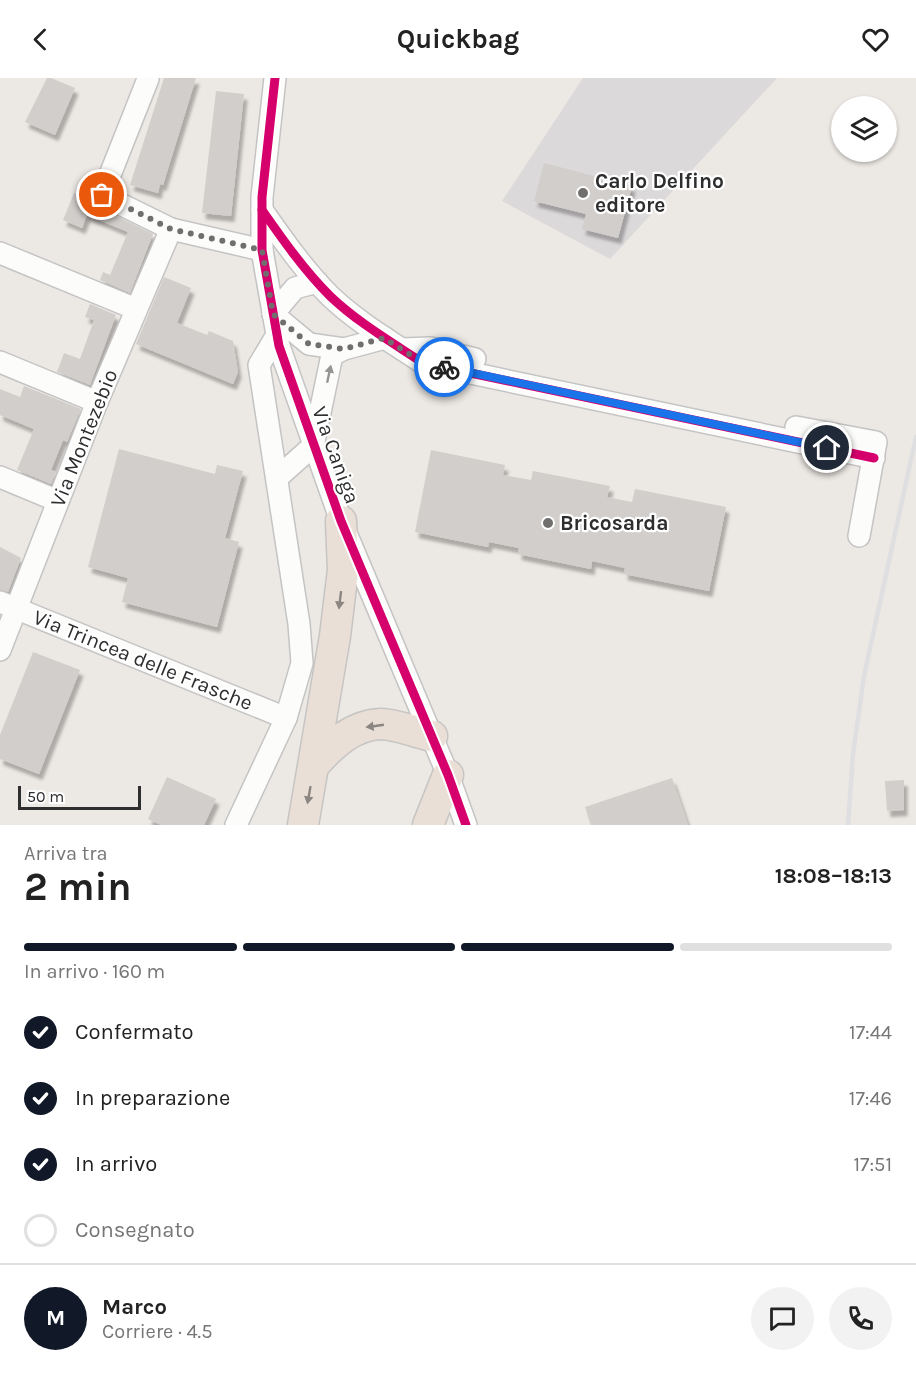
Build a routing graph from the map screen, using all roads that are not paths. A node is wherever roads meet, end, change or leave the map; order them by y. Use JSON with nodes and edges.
{"nodes":[{"id":1,"x":275,"y":78,"type":"edge"},
{"id":2,"x":148,"y":79,"type":"edge"},
{"id":3,"x":262,"y":210,"type":"junction"},
{"id":4,"x":171,"y":229,"type":"junction"},
{"id":5,"x":262,"y":250,"type":"junction"},
{"id":6,"x":0,"y":253,"type":"edge"},
{"id":7,"x":317,"y":282,"type":"junction"},
{"id":8,"x":136,"y":309,"type":"junction"},
{"id":9,"x":275,"y":325,"type":"junction"},
{"id":10,"x":393,"y":343,"type":"junction"},
{"id":11,"x":344,"y":349,"type":"junction"},
{"id":12,"x":0,"y":362,"type":"edge"},
{"id":13,"x":97,"y":402,"type":"junction"},
{"id":14,"x":313,"y":446,"type":"junction"},
{"id":15,"x":0,"y":477,"type":"edge"},
{"id":16,"x":277,"y":478,"type":"junction"},
{"id":17,"x":58,"y":501,"type":"junction"},
{"id":18,"x":341,"y":521,"type":"junction"},
{"id":19,"x":859,"y":536,"type":"dead end"},
{"id":20,"x":8,"y":605,"type":"edge"},
{"id":21,"x":0,"y":650,"type":"edge"},
{"id":22,"x":286,"y":718,"type":"junction"},
{"id":23,"x":432,"y":736,"type":"junction"},
{"id":24,"x":314,"y":765,"type":"junction"},
{"id":25,"x":448,"y":776,"type":"junction"},
{"id":26,"x":237,"y":825,"type":"edge"},
{"id":27,"x":303,"y":825,"type":"edge"},
{"id":28,"x":428,"y":825,"type":"edge"},
{"id":29,"x":466,"y":825,"type":"edge"}],
"edges":[{"from":1,"to":3,"type":"street","name":"Via Caniga"},
{"from":2,"to":4,"type":"street"},
{"from":3,"to":5,"type":"street","name":"Via Caniga"},
{"from":3,"to":7,"type":"street"},
{"from":4,"to":5,"type":"street"},
{"from":4,"to":8,"type":"street","name":"Via Montezebio"},
{"from":5,"to":9,"type":"street","name":"Via Caniga"},
{"from":6,"to":8,"type":"street"},
{"from":7,"to":9,"type":"street"},
{"from":7,"to":10,"type":"street"},
{"from":8,"to":13,"type":"street","name":"Via Montezebio"},
{"from":9,"to":11,"type":"street"},
{"from":9,"to":14,"type":"street","name":"Via Caniga"},
{"from":9,"to":16,"type":"street"},
{"from":10,"to":11,"type":"street"},
{"from":10,"to":19,"type":"street"},
{"from":14,"to":11,"type":"street","one_way":true},
{"from":12,"to":13,"type":"street"},
{"from":13,"to":17,"type":"street","name":"Via Montezebio"},
{"from":14,"to":16,"type":"street"},
{"from":14,"to":18,"type":"street","name":"Via Caniga"},
{"from":15,"to":17,"type":"street"},
{"from":16,"to":22,"type":"street"},
{"from":17,"to":20,"type":"street","name":"Via Montezebio"},
{"from":18,"to":23,"type":"street","name":"Via Caniga"},
{"from":18,"to":24,"type":"highway","one_way":true},
{"from":20,"to":21,"type":"street","name":"Via Montezebio"},
{"from":20,"to":22,"type":"street","name":"Via Trincea delle Frasche"},
{"from":22,"to":26,"type":"street"},
{"from":23,"to":24,"type":"highway","one_way":true},
{"from":23,"to":25,"type":"street","name":"Via Caniga"},
{"from":24,"to":27,"type":"highway","one_way":true},
{"from":25,"to":28,"type":"highway"},
{"from":25,"to":29,"type":"street","name":"Via Caniga"}]}
